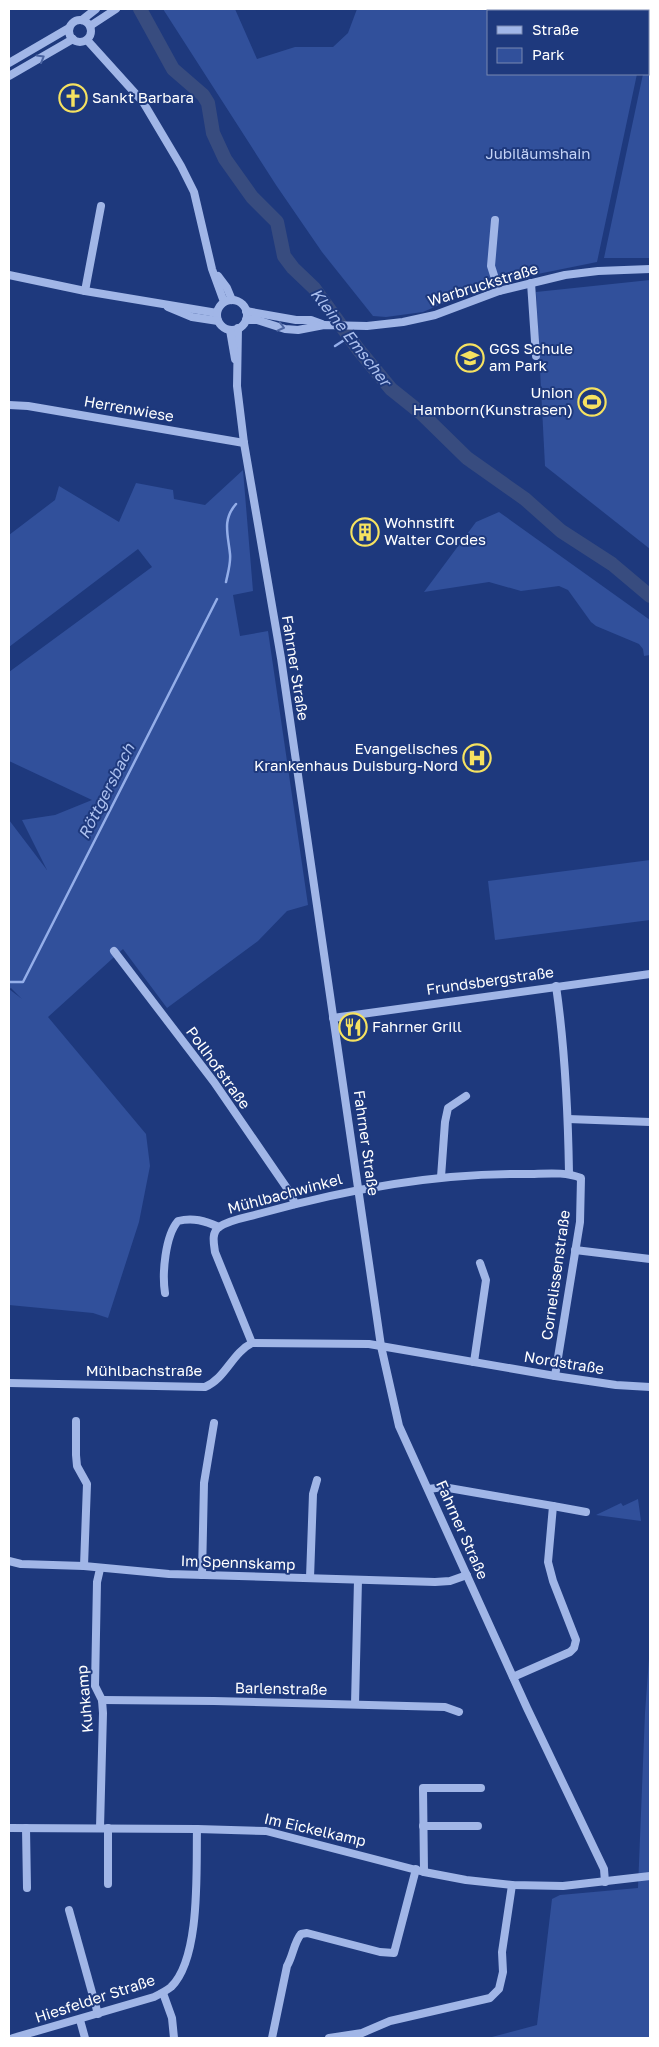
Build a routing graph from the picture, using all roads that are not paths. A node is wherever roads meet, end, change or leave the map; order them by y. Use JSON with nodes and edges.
{"nodes":[{"id":1,"x":96,"y":9,"type":"edge"},
{"id":2,"x":116,"y":9,"type":"edge"},
{"id":3,"x":82,"y":20,"type":"junction"},
{"id":4,"x":90,"y":26,"type":"junction"},
{"id":5,"x":69,"y":28,"type":"junction"},
{"id":6,"x":73,"y":39,"type":"junction"},
{"id":7,"x":87,"y":40,"type":"junction"},
{"id":8,"x":9,"y":63,"type":"edge"},
{"id":9,"x":9,"y":76,"type":"edge"},
{"id":10,"x":101,"y":206,"type":"dead end"},
{"id":11,"x":495,"y":220,"type":"dead end"},
{"id":12,"x":650,"y":269,"type":"edge"},
{"id":13,"x":9,"y":275,"type":"edge"},
{"id":14,"x":530,"y":283,"type":"junction"},
{"id":15,"x":85,"y":291,"type":"junction"},
{"id":16,"x":499,"y":291,"type":"junction"},
{"id":17,"x":228,"y":301,"type":"junction"},
{"id":18,"x":246,"y":311,"type":"junction"},
{"id":19,"x":218,"y":317,"type":"junction"},
{"id":20,"x":246,"y":320,"type":"junction"},
{"id":21,"x":324,"y":324,"type":"junction"},
{"id":22,"x":234,"y":329,"type":"junction"},
{"id":23,"x":536,"y":356,"type":"dead end"},
{"id":24,"x":9,"y":405,"type":"edge"},
{"id":25,"x":244,"y":443,"type":"junction"},
{"id":26,"x":114,"y":951,"type":"dead end"},
{"id":27,"x":650,"y":974,"type":"edge"},
{"id":28,"x":556,"y":986,"type":"junction"},
{"id":29,"x":333,"y":1018,"type":"junction"},
{"id":30,"x":466,"y":1096,"type":"dead end"},
{"id":31,"x":568,"y":1119,"type":"junction"},
{"id":32,"x":650,"y":1122,"type":"edge"},
{"id":33,"x":569,"y":1173,"type":"junction"},
{"id":34,"x":441,"y":1177,"type":"junction"},
{"id":35,"x":358,"y":1189,"type":"junction"},
{"id":36,"x":295,"y":1204,"type":"junction"},
{"id":37,"x":219,"y":1227,"type":"junction"},
{"id":38,"x":575,"y":1250,"type":"junction"},
{"id":39,"x":650,"y":1260,"type":"edge"},
{"id":40,"x":480,"y":1262,"type":"dead end"},
{"id":41,"x":165,"y":1293,"type":"dead end"},
{"id":42,"x":252,"y":1344,"type":"junction"},
{"id":43,"x":381,"y":1346,"type":"junction"},
{"id":44,"x":474,"y":1362,"type":"junction"},
{"id":45,"x":555,"y":1376,"type":"junction"},
{"id":46,"x":9,"y":1382,"type":"edge"},
{"id":47,"x":650,"y":1387,"type":"edge"},
{"id":48,"x":76,"y":1421,"type":"dead end"},
{"id":49,"x":214,"y":1423,"type":"dead end"},
{"id":50,"x":317,"y":1480,"type":"dead end"},
{"id":51,"x":428,"y":1489,"type":"junction"},
{"id":52,"x":554,"y":1506,"type":"junction"},
{"id":53,"x":586,"y":1512,"type":"dead end"},
{"id":54,"x":9,"y":1561,"type":"edge"},
{"id":55,"x":84,"y":1566,"type":"junction"},
{"id":56,"x":100,"y":1568,"type":"junction"},
{"id":57,"x":202,"y":1575,"type":"junction"},
{"id":58,"x":467,"y":1575,"type":"junction"},
{"id":59,"x":310,"y":1578,"type":"junction"},
{"id":60,"x":358,"y":1580,"type":"junction"},
{"id":61,"x":513,"y":1677,"type":"junction"},
{"id":62,"x":102,"y":1700,"type":"junction"},
{"id":63,"x":355,"y":1704,"type":"junction"},
{"id":64,"x":459,"y":1712,"type":"dead end"},
{"id":65,"x":481,"y":1788,"type":"dead end"},
{"id":66,"x":423,"y":1826,"type":"junction"},
{"id":67,"x":478,"y":1826,"type":"dead end"},
{"id":68,"x":9,"y":1828,"type":"edge"},
{"id":69,"x":26,"y":1828,"type":"junction"},
{"id":70,"x":104,"y":1828,"type":"junction"},
{"id":71,"x":197,"y":1829,"type":"junction"},
{"id":72,"x":420,"y":1871,"type":"junction"},
{"id":73,"x":650,"y":1876,"type":"edge"},
{"id":74,"x":605,"y":1882,"type":"junction"},
{"id":75,"x":108,"y":1884,"type":"dead end"},
{"id":76,"x":512,"y":1885,"type":"junction"},
{"id":77,"x":26,"y":1888,"type":"dead end"},
{"id":78,"x":69,"y":1910,"type":"dead end"},
{"id":79,"x":162,"y":1993,"type":"junction"},
{"id":80,"x":98,"y":2014,"type":"junction"},
{"id":81,"x":80,"y":2020,"type":"junction"},
{"id":82,"x":13,"y":2038,"type":"edge"},
{"id":83,"x":84,"y":2038,"type":"edge"},
{"id":84,"x":174,"y":2038,"type":"edge"},
{"id":85,"x":272,"y":2038,"type":"edge"},
{"id":86,"x":329,"y":2038,"type":"edge"}],
"edges":[{"from":1,"to":3,"type":"street"},
{"from":2,"to":4,"type":"street"},
{"from":3,"to":4,"type":"street"},
{"from":3,"to":5,"type":"street"},
{"from":4,"to":7,"type":"street"},
{"from":5,"to":6,"type":"street"},
{"from":5,"to":8,"type":"street"},
{"from":6,"to":7,"type":"street"},
{"from":9,"to":6,"type":"street","one_way":true},
{"from":7,"to":17,"type":"street"},
{"from":10,"to":15,"type":"street"},
{"from":11,"to":16,"type":"street"},
{"from":12,"to":14,"type":"street","name":"Warbruckstraße"},
{"from":13,"to":15,"type":"street"},
{"from":14,"to":16,"type":"street","name":"Warbruckstraße"},
{"from":14,"to":23,"type":"street"},
{"from":15,"to":19,"type":"street"},
{"from":16,"to":21,"type":"street","name":"Warbruckstraße"},
{"from":17,"to":18,"type":"street"},
{"from":17,"to":19,"type":"street"},
{"from":18,"to":20,"type":"street"},
{"from":18,"to":21,"type":"street","name":"Warbruckstraße"},
{"from":19,"to":22,"type":"street"},
{"from":20,"to":21,"type":"street","name":"Warbruckstraße","one_way":true},
{"from":20,"to":22,"type":"street"},
{"from":22,"to":25,"type":"street","name":"Fahrner Straße"},
{"from":24,"to":25,"type":"street","name":"Herrenwiese"},
{"from":25,"to":29,"type":"street","name":"Fahrner Straße"},
{"from":26,"to":36,"type":"street","name":"Pollhofstraße"},
{"from":27,"to":28,"type":"street","name":"Frundsbergstraße"},
{"from":28,"to":29,"type":"street","name":"Frundsbergstraße"},
{"from":28,"to":31,"type":"street"},
{"from":29,"to":35,"type":"street","name":"Fahrner Straße"},
{"from":30,"to":34,"type":"street"},
{"from":31,"to":32,"type":"street"},
{"from":31,"to":33,"type":"street"},
{"from":33,"to":34,"type":"street","name":"Mühlbachwinkel"},
{"from":33,"to":38,"type":"street","name":"Cornelissenstraße"},
{"from":34,"to":35,"type":"street","name":"Mühlbachwinkel"},
{"from":35,"to":36,"type":"street","name":"Mühlbachwinkel"},
{"from":35,"to":43,"type":"street","name":"Fahrner Straße"},
{"from":36,"to":37,"type":"street","name":"Mühlbachwinkel"},
{"from":37,"to":41,"type":"street","name":"Mühlbachwinkel"},
{"from":37,"to":42,"type":"street","name":"Mühlbachwinkel"},
{"from":38,"to":39,"type":"street"},
{"from":38,"to":45,"type":"street","name":"Cornelissenstraße"},
{"from":40,"to":44,"type":"street"},
{"from":42,"to":43,"type":"street"},
{"from":42,"to":46,"type":"street","name":"Mühlbachstraße"},
{"from":43,"to":44,"type":"street","name":"Nordstraße"},
{"from":43,"to":51,"type":"street","name":"Fahrner Straße"},
{"from":44,"to":45,"type":"street","name":"Nordstraße"},
{"from":45,"to":47,"type":"street","name":"Nordstraße"},
{"from":48,"to":55,"type":"street"},
{"from":49,"to":57,"type":"street"},
{"from":50,"to":59,"type":"street"},
{"from":51,"to":52,"type":"street"},
{"from":51,"to":58,"type":"street","name":"Fahrner Straße"},
{"from":52,"to":53,"type":"street"},
{"from":52,"to":61,"type":"street"},
{"from":54,"to":55,"type":"street","name":"Im Spennskamp"},
{"from":55,"to":56,"type":"street","name":"Im Spennskamp"},
{"from":56,"to":57,"type":"street","name":"Im Spennskamp"},
{"from":56,"to":62,"type":"street","name":"Kuhkamp"},
{"from":57,"to":59,"type":"street","name":"Im Spennskamp"},
{"from":58,"to":60,"type":"street","name":"Im Spennskamp"},
{"from":58,"to":61,"type":"street","name":"Fahrner Straße"},
{"from":59,"to":60,"type":"street","name":"Im Spennskamp"},
{"from":60,"to":63,"type":"street"},
{"from":61,"to":74,"type":"street","name":"Fahrner Straße"},
{"from":62,"to":63,"type":"street","name":"Barlenstraße"},
{"from":62,"to":70,"type":"street","name":"Kuhkamp"},
{"from":63,"to":64,"type":"street","name":"Barlenstraße"},
{"from":65,"to":66,"type":"street"},
{"from":66,"to":67,"type":"street"},
{"from":66,"to":72,"type":"street"},
{"from":68,"to":69,"type":"street","name":"Im Eickelkamp"},
{"from":69,"to":70,"type":"street","name":"Im Eickelkamp"},
{"from":69,"to":77,"type":"street"},
{"from":70,"to":71,"type":"street","name":"Im Eickelkamp"},
{"from":70,"to":75,"type":"street"},
{"from":71,"to":72,"type":"street","name":"Im Eickelkamp"},
{"from":71,"to":79,"type":"street","name":"Hiesfelder Straße"},
{"from":72,"to":76,"type":"street","name":"Im Eickelkamp"},
{"from":72,"to":85,"type":"street"},
{"from":73,"to":74,"type":"street","name":"Im Eickelkamp"},
{"from":74,"to":76,"type":"street","name":"Im Eickelkamp"},
{"from":76,"to":86,"type":"street"},
{"from":78,"to":80,"type":"street"},
{"from":79,"to":80,"type":"street","name":"Hiesfelder Straße"},
{"from":79,"to":84,"type":"street"},
{"from":80,"to":81,"type":"street","name":"Hiesfelder Straße"},
{"from":81,"to":82,"type":"street","name":"Hiesfelder Straße"},
{"from":81,"to":83,"type":"street"}]}
